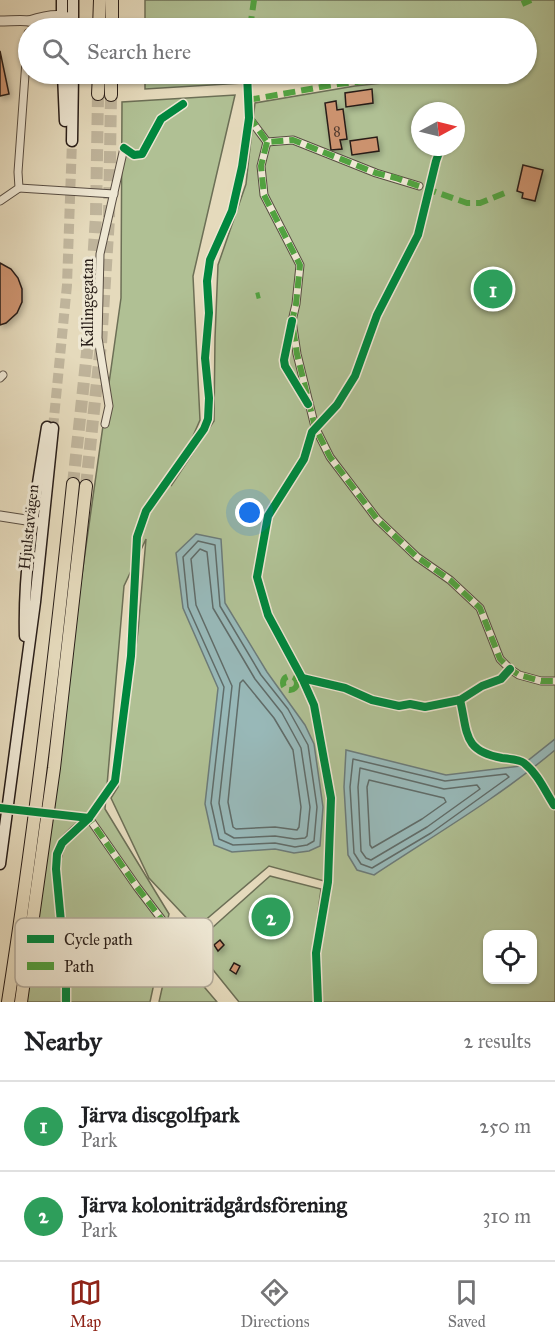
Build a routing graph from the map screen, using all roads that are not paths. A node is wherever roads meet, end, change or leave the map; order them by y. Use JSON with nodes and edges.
{"nodes":[{"id":1,"x":62,"y":0,"type":"edge"},
{"id":2,"x":73,"y":0,"type":"edge"},
{"id":3,"x":100,"y":0,"type":"edge"},
{"id":4,"x":112,"y":0,"type":"edge"},
{"id":5,"x":49,"y":18,"type":"edge"},
{"id":6,"x":62,"y":18,"type":"edge"},
{"id":7,"x":73,"y":18,"type":"edge"},
{"id":8,"x":99,"y":18,"type":"edge"},
{"id":9,"x":112,"y":18,"type":"edge"},
{"id":10,"x":0,"y":21,"type":"edge"},
{"id":11,"x":18,"y":23,"type":"edge"},
{"id":12,"x":24,"y":84,"type":"edge"},
{"id":13,"x":64,"y":84,"type":"edge"},
{"id":14,"x":73,"y":84,"type":"edge"},
{"id":15,"x":102,"y":84,"type":"edge"},
{"id":16,"x":108,"y":84,"type":"edge"},
{"id":17,"x":249,"y":118,"type":"dead end"},
{"id":18,"x":267,"y":142,"type":"junction"},
{"id":19,"x":124,"y":148,"type":"dead end"},
{"id":20,"x":419,"y":186,"type":"dead end"},
{"id":21,"x":19,"y":188,"type":"junction"},
{"id":22,"x":114,"y":194,"type":"junction"},
{"id":23,"x":0,"y":201,"type":"edge"},
{"id":24,"x":105,"y":424,"type":"dead end"},
{"id":25,"x":50,"y":428,"type":"tunnel mouth"},
{"id":26,"x":73,"y":484,"type":"tunnel mouth"},
{"id":27,"x":86,"y":486,"type":"tunnel mouth"},
{"id":28,"x":0,"y":516,"type":"edge"},
{"id":29,"x":38,"y":522,"type":"junction"},
{"id":30,"x":555,"y":681,"type":"edge"},
{"id":31,"x":0,"y":864,"type":"edge"},
{"id":32,"x":21,"y":918,"type":"edge"},
{"id":33,"x":33,"y":918,"type":"edge"},
{"id":34,"x":61,"y":918,"type":"edge"},
{"id":35,"x":161,"y":918,"type":"edge"},
{"id":36,"x":15,"y":956,"type":"edge"},
{"id":37,"x":23,"y":987,"type":"edge"},
{"id":38,"x":8,"y":1002,"type":"edge"},
{"id":39,"x":21,"y":1002,"type":"edge"}],
"edges":[{"from":1,"to":5,"type":"street"},
{"from":1,"to":6,"type":"main road"},
{"from":2,"to":7,"type":"main road"},
{"from":3,"to":8,"type":"highway"},
{"from":4,"to":9,"type":"highway"},
{"from":10,"to":11,"type":"street"},
{"from":12,"to":21,"type":"street"},
{"from":13,"to":14,"type":"main road"},
{"from":15,"to":16,"type":"highway"},
{"from":17,"to":18,"type":"street"},
{"from":18,"to":20,"type":"street"},
{"from":18,"to":30,"type":"street"},
{"from":19,"to":22,"type":"street","name":"Kallingegatan"},
{"from":21,"to":22,"type":"street"},
{"from":21,"to":23,"type":"street"},
{"from":22,"to":24,"type":"street","name":"Kallingegatan"},
{"from":25,"to":29,"type":"main road","name":"Hjulstavägen"},
{"from":26,"to":32,"type":"highway"},
{"from":27,"to":33,"type":"highway"},
{"from":28,"to":29,"type":"street"},
{"from":29,"to":31,"type":"main road","name":"Hjulstavägen"},
{"from":34,"to":35,"type":"street"},
{"from":36,"to":38,"type":"highway"},
{"from":37,"to":39,"type":"highway"}]}
